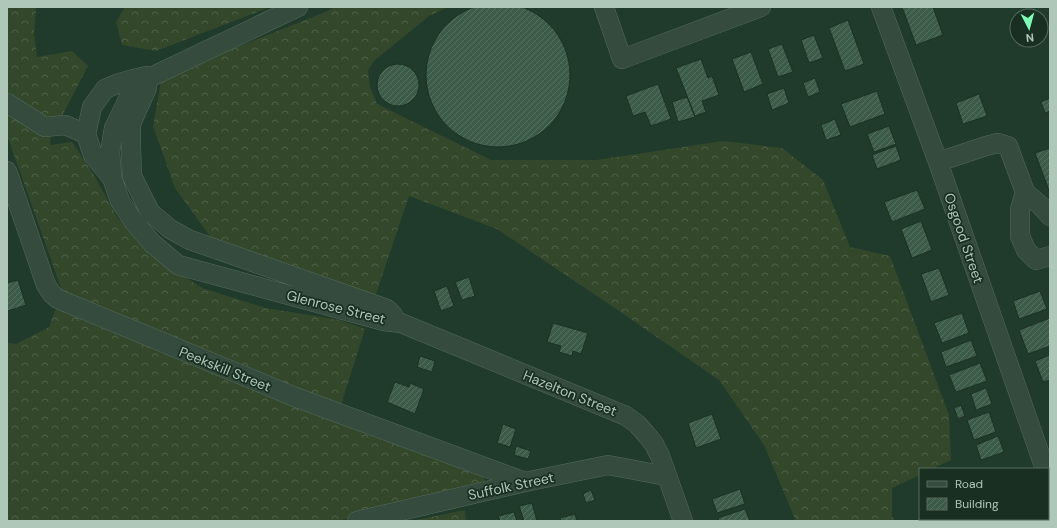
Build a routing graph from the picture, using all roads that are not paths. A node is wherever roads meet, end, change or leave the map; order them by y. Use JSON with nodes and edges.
{"nodes":[{"id":1,"x":298,"y":7,"type":"edge"},
{"id":2,"x":604,"y":7,"type":"edge"},
{"id":3,"x":761,"y":7,"type":"edge"},
{"id":4,"x":882,"y":7,"type":"edge"},
{"id":5,"x":153,"y":76,"type":"junction"},
{"id":6,"x":7,"y":103,"type":"edge"},
{"id":7,"x":86,"y":134,"type":"junction"},
{"id":8,"x":938,"y":162,"type":"junction"},
{"id":9,"x":7,"y":171,"type":"edge"},
{"id":10,"x":112,"y":178,"type":"junction"},
{"id":11,"x":1025,"y":192,"type":"junction"},
{"id":12,"x":1050,"y":216,"type":"edge"},
{"id":13,"x":1050,"y":256,"type":"edge"},
{"id":14,"x":401,"y":322,"type":"junction"},
{"id":15,"x":1045,"y":468,"type":"edge"},
{"id":16,"x":666,"y":476,"type":"junction"},
{"id":17,"x":525,"y":482,"type":"junction"},
{"id":18,"x":357,"y":521,"type":"edge"},
{"id":19,"x":683,"y":521,"type":"edge"}],
"edges":[{"from":1,"to":5,"type":"street","name":"Glenrose Street"},
{"from":2,"to":3,"type":"street"},
{"from":4,"to":8,"type":"street","name":"Osgood Street"},
{"from":5,"to":7,"type":"street"},
{"from":5,"to":10,"type":"street","name":"Glenrose Street"},
{"from":5,"to":14,"type":"street","name":"Glenrose Street"},
{"from":6,"to":7,"type":"street"},
{"from":7,"to":10,"type":"street"},
{"from":8,"to":11,"type":"street"},
{"from":8,"to":15,"type":"street","name":"Osgood Street"},
{"from":9,"to":17,"type":"street","name":"Peekskill Street"},
{"from":10,"to":14,"type":"street","name":"Glenrose Street"},
{"from":11,"to":12,"type":"street"},
{"from":11,"to":13,"type":"street"},
{"from":14,"to":16,"type":"street","name":"Hazelton Street"},
{"from":16,"to":17,"type":"street","name":"Suffolk Street"},
{"from":16,"to":19,"type":"street","name":"Hazelton Street"},
{"from":17,"to":18,"type":"street","name":"Suffolk Street"}]}
